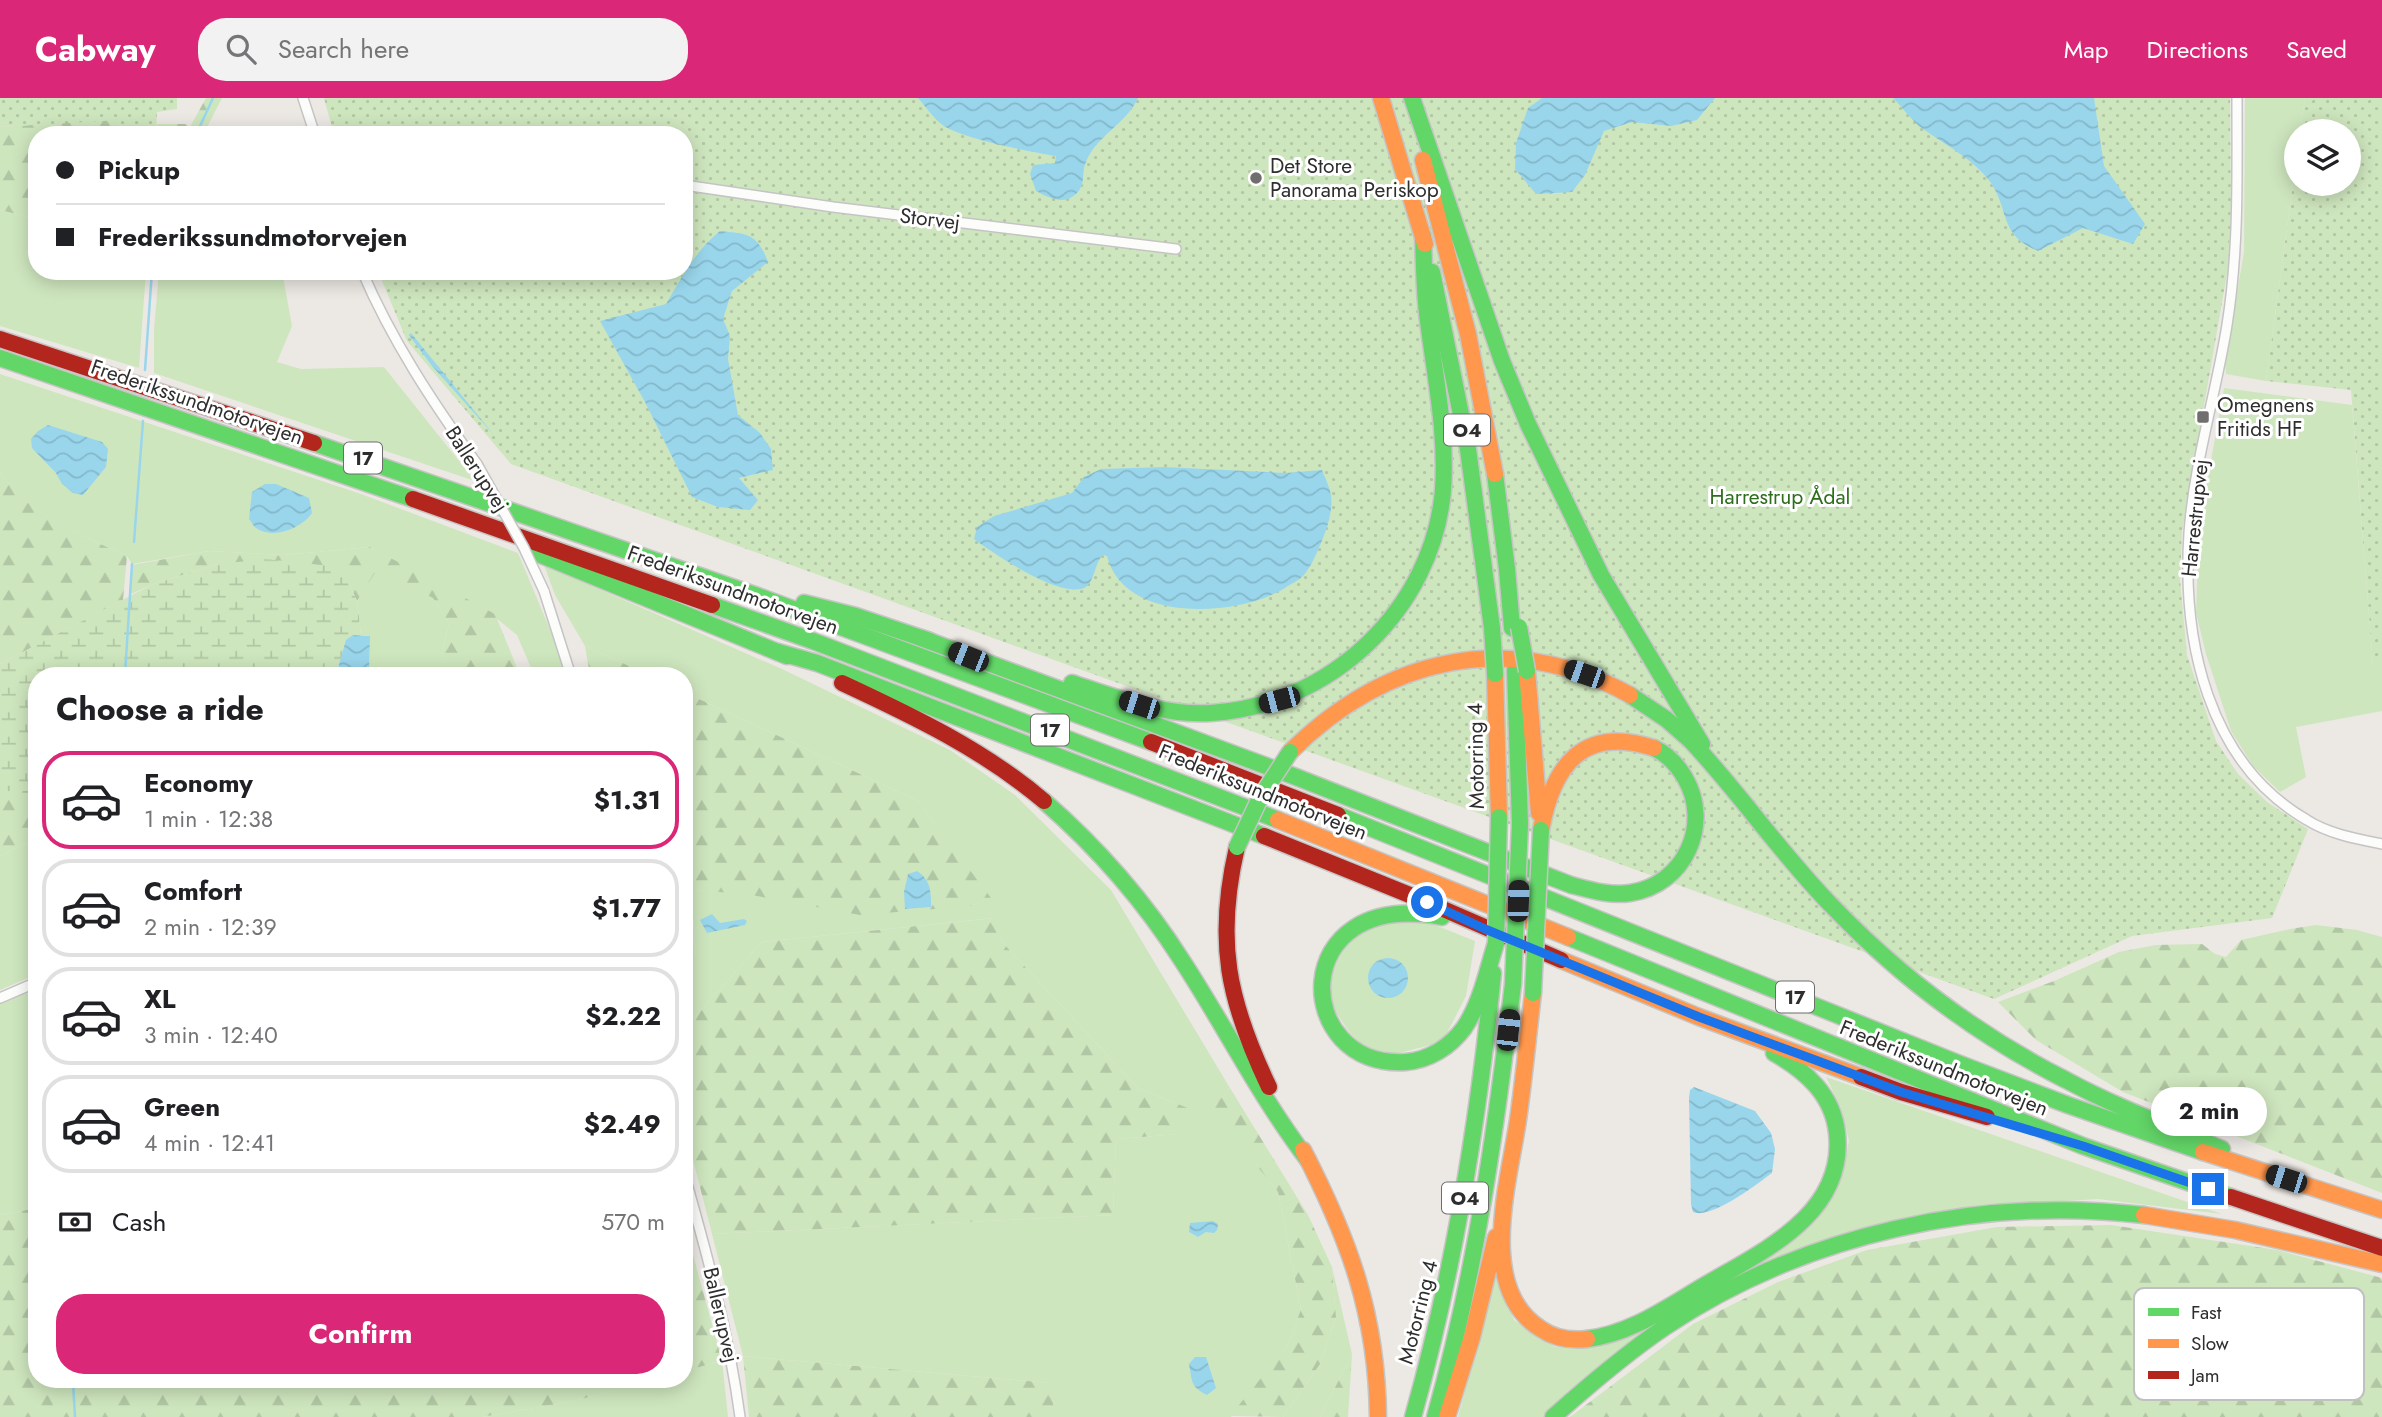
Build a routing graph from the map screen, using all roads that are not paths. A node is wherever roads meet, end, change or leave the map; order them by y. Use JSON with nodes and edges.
{"nodes":[{"id":1,"x":303,"y":98,"type":"edge"},
{"id":2,"x":1381,"y":98,"type":"edge"},
{"id":3,"x":1403,"y":98,"type":"edge"},
{"id":4,"x":1412,"y":98,"type":"edge"},
{"id":5,"x":2237,"y":98,"type":"edge"},
{"id":6,"x":312,"y":126,"type":"edge"},
{"id":7,"x":693,"y":186,"type":"edge"},
{"id":8,"x":1423,"y":236,"type":"junction"},
{"id":9,"x":1176,"y":249,"type":"dead end"},
{"id":10,"x":366,"y":280,"type":"edge"},
{"id":11,"x":0,"y":339,"type":"edge"},
{"id":12,"x":0,"y":358,"type":"edge"},
{"id":13,"x":455,"y":513,"type":"junction"},
{"id":14,"x":724,"y":583,"type":"junction"},
{"id":15,"x":921,"y":638,"type":"junction"},
{"id":16,"x":778,"y":652,"type":"junction"},
{"id":17,"x":568,"y":667,"type":"edge"},
{"id":18,"x":1521,"y":671,"type":"junction"},
{"id":19,"x":1722,"y":776,"type":"junction"},
{"id":20,"x":1541,"y":830,"type":"junction"},
{"id":21,"x":2382,"y":844,"type":"edge"},
{"id":22,"x":1485,"y":929,"type":"junction"},
{"id":23,"x":1490,"y":974,"type":"junction"},
{"id":24,"x":28,"y":986,"type":"edge"},
{"id":25,"x":0,"y":998,"type":"edge"},
{"id":26,"x":1699,"y":1017,"type":"junction"},
{"id":27,"x":2083,"y":1146,"type":"junction"},
{"id":28,"x":1308,"y":1160,"type":"junction"},
{"id":29,"x":1509,"y":1180,"type":"junction"},
{"id":30,"x":2311,"y":1187,"type":"junction"},
{"id":31,"x":693,"y":1207,"type":"edge"},
{"id":32,"x":2382,"y":1210,"type":"edge"},
{"id":33,"x":2382,"y":1248,"type":"edge"},
{"id":34,"x":2382,"y":1264,"type":"edge"},
{"id":35,"x":740,"y":1417,"type":"edge"},
{"id":36,"x":1378,"y":1417,"type":"edge"},
{"id":37,"x":1413,"y":1417,"type":"edge"},
{"id":38,"x":1435,"y":1417,"type":"edge"},
{"id":39,"x":1447,"y":1417,"type":"edge"},
{"id":40,"x":1553,"y":1417,"type":"edge"}],
"edges":[{"from":1,"to":6,"type":"street"},
{"from":2,"to":8,"type":"highway","name":"Motorring 4","number":"O4"},
{"from":3,"to":18,"type":"highway","name":"Motorring 4","number":"O4"},
{"from":4,"to":19,"type":"highway"},
{"from":5,"to":21,"type":"street","name":"Harrestrupvej"},
{"from":7,"to":9,"type":"street","name":"Storvej"},
{"from":8,"to":15,"type":"highway"},
{"from":8,"to":23,"type":"highway","name":"Motorring 4","number":"O4","bridge":true},
{"from":10,"to":17,"type":"street","name":"Ballerupvej","bridge":true},
{"from":11,"to":14,"type":"highway","name":"Frederikssundmotorvejen","number":"17"},
{"from":12,"to":13,"type":"highway","name":"Frederikssundmotorvejen","number":"17"},
{"from":13,"to":16,"type":"highway"},
{"from":13,"to":27,"type":"highway","name":"Frederikssundmotorvejen","number":"17"},
{"from":14,"to":15,"type":"highway"},
{"from":14,"to":30,"type":"highway","name":"Frederikssundmotorvejen","number":"17"},
{"from":15,"to":20,"type":"highway"},
{"from":16,"to":22,"type":"highway"},
{"from":16,"to":28,"type":"highway"},
{"from":18,"to":20,"type":"highway"},
{"from":18,"to":38,"type":"highway","name":"Motorring 4","number":"O4","bridge":true},
{"from":19,"to":28,"type":"highway","bridge":true},
{"from":19,"to":30,"type":"highway"},
{"from":20,"to":29,"type":"highway","bridge":true},
{"from":22,"to":23,"type":"highway"},
{"from":22,"to":26,"type":"highway"},
{"from":23,"to":37,"type":"highway","name":"Motorring 4","number":"O4"},
{"from":24,"to":25,"type":"street"},
{"from":26,"to":27,"type":"highway"},
{"from":26,"to":29,"type":"highway"},
{"from":27,"to":33,"type":"highway","name":"Frederikssundmotorvejen","number":"17"},
{"from":28,"to":36,"type":"highway"},
{"from":29,"to":39,"type":"highway"},
{"from":30,"to":32,"type":"highway","name":"Frederikssundmotorvejen","number":"17"},
{"from":31,"to":35,"type":"street","name":"Ballerupvej"},
{"from":34,"to":40,"type":"highway"}]}
